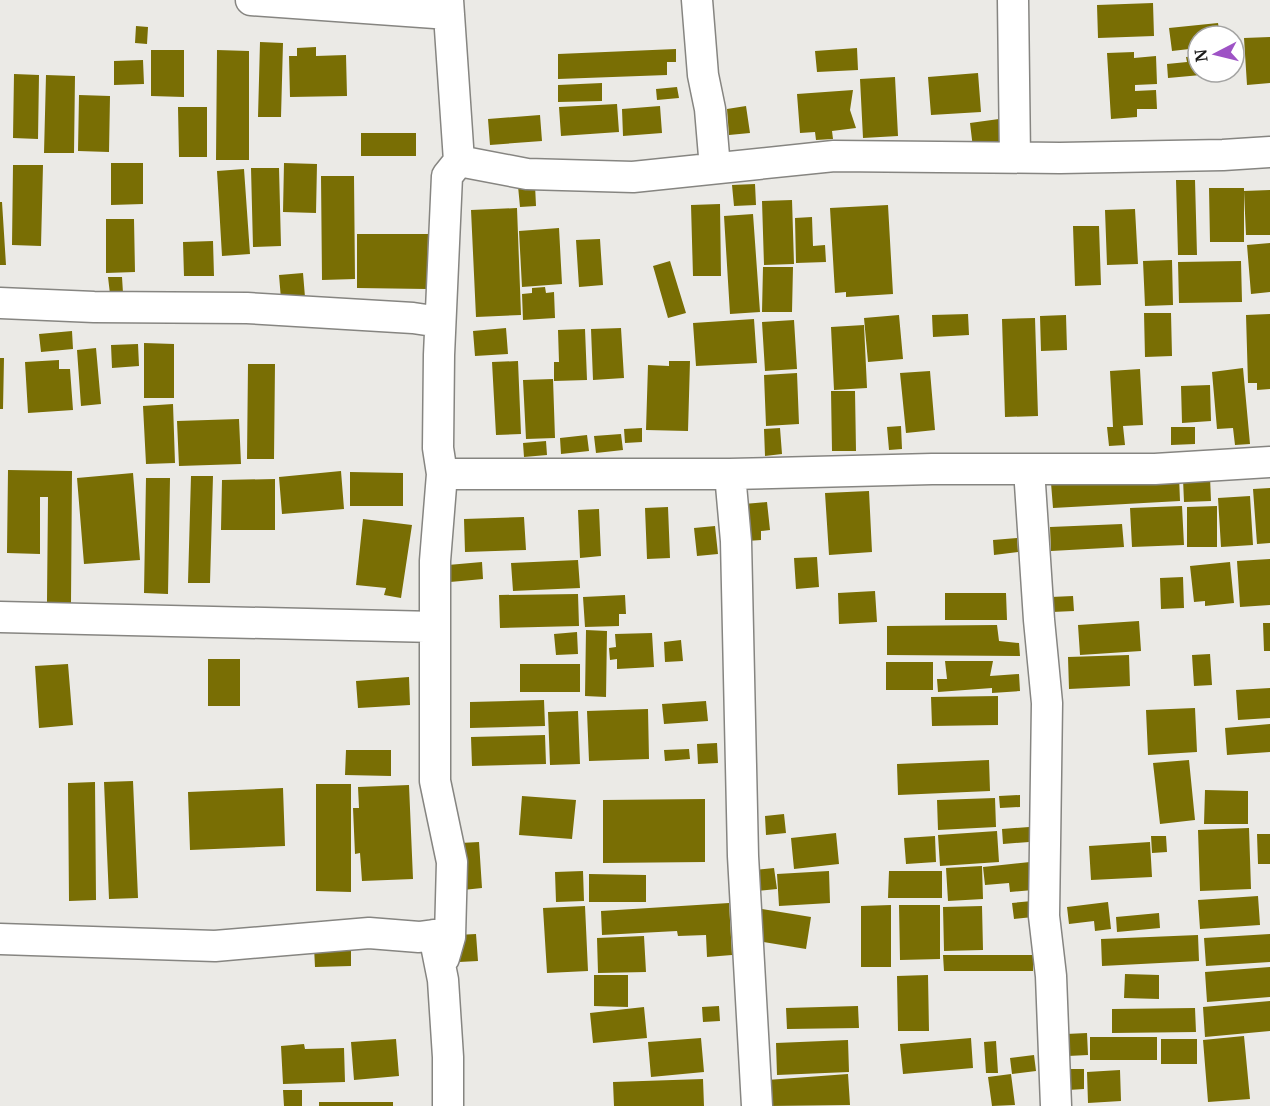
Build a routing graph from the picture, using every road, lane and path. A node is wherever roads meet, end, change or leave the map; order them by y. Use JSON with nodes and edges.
{"nodes":[{"id":1,"x":251,"y":0,"type":"edge"},
{"id":2,"x":697,"y":0,"type":"edge"},
{"id":3,"x":1013,"y":0,"type":"edge"},
{"id":4,"x":448,"y":7,"type":"edge"},
{"id":5,"x":1270,"y":152,"type":"edge"},
{"id":6,"x":1015,"y":157,"type":"junction"},
{"id":7,"x":459,"y":161,"type":"junction"},
{"id":8,"x":715,"y":168,"type":"junction"},
{"id":9,"x":0,"y":303,"type":"edge"},
{"id":10,"x":440,"y":322,"type":"junction"},
{"id":11,"x":1270,"y":462,"type":"edge"},
{"id":12,"x":1029,"y":469,"type":"junction"},
{"id":13,"x":442,"y":474,"type":"junction"},
{"id":14,"x":730,"y":474,"type":"junction"},
{"id":15,"x":0,"y":617,"type":"edge"},
{"id":16,"x":435,"y":627,"type":"junction"},
{"id":17,"x":434,"y":935,"type":"junction"},
{"id":18,"x":0,"y":939,"type":"edge"},
{"id":19,"x":448,"y":1106,"type":"edge"},
{"id":20,"x":757,"y":1106,"type":"edge"},
{"id":21,"x":1056,"y":1106,"type":"edge"}],
"edges":[{"from":1,"to":4,"type":"street"},
{"from":2,"to":8,"type":"street"},
{"from":3,"to":6,"type":"street"},
{"from":4,"to":7,"type":"street"},
{"from":5,"to":6,"type":"street"},
{"from":6,"to":8,"type":"street"},
{"from":7,"to":8,"type":"street"},
{"from":7,"to":10,"type":"street"},
{"from":9,"to":10,"type":"street"},
{"from":10,"to":13,"type":"street"},
{"from":11,"to":12,"type":"street"},
{"from":12,"to":14,"type":"street"},
{"from":12,"to":21,"type":"street"},
{"from":13,"to":14,"type":"street"},
{"from":13,"to":16,"type":"street"},
{"from":14,"to":20,"type":"street"},
{"from":15,"to":16,"type":"street"},
{"from":16,"to":17,"type":"street"},
{"from":17,"to":18,"type":"street"},
{"from":17,"to":19,"type":"street"}]}
